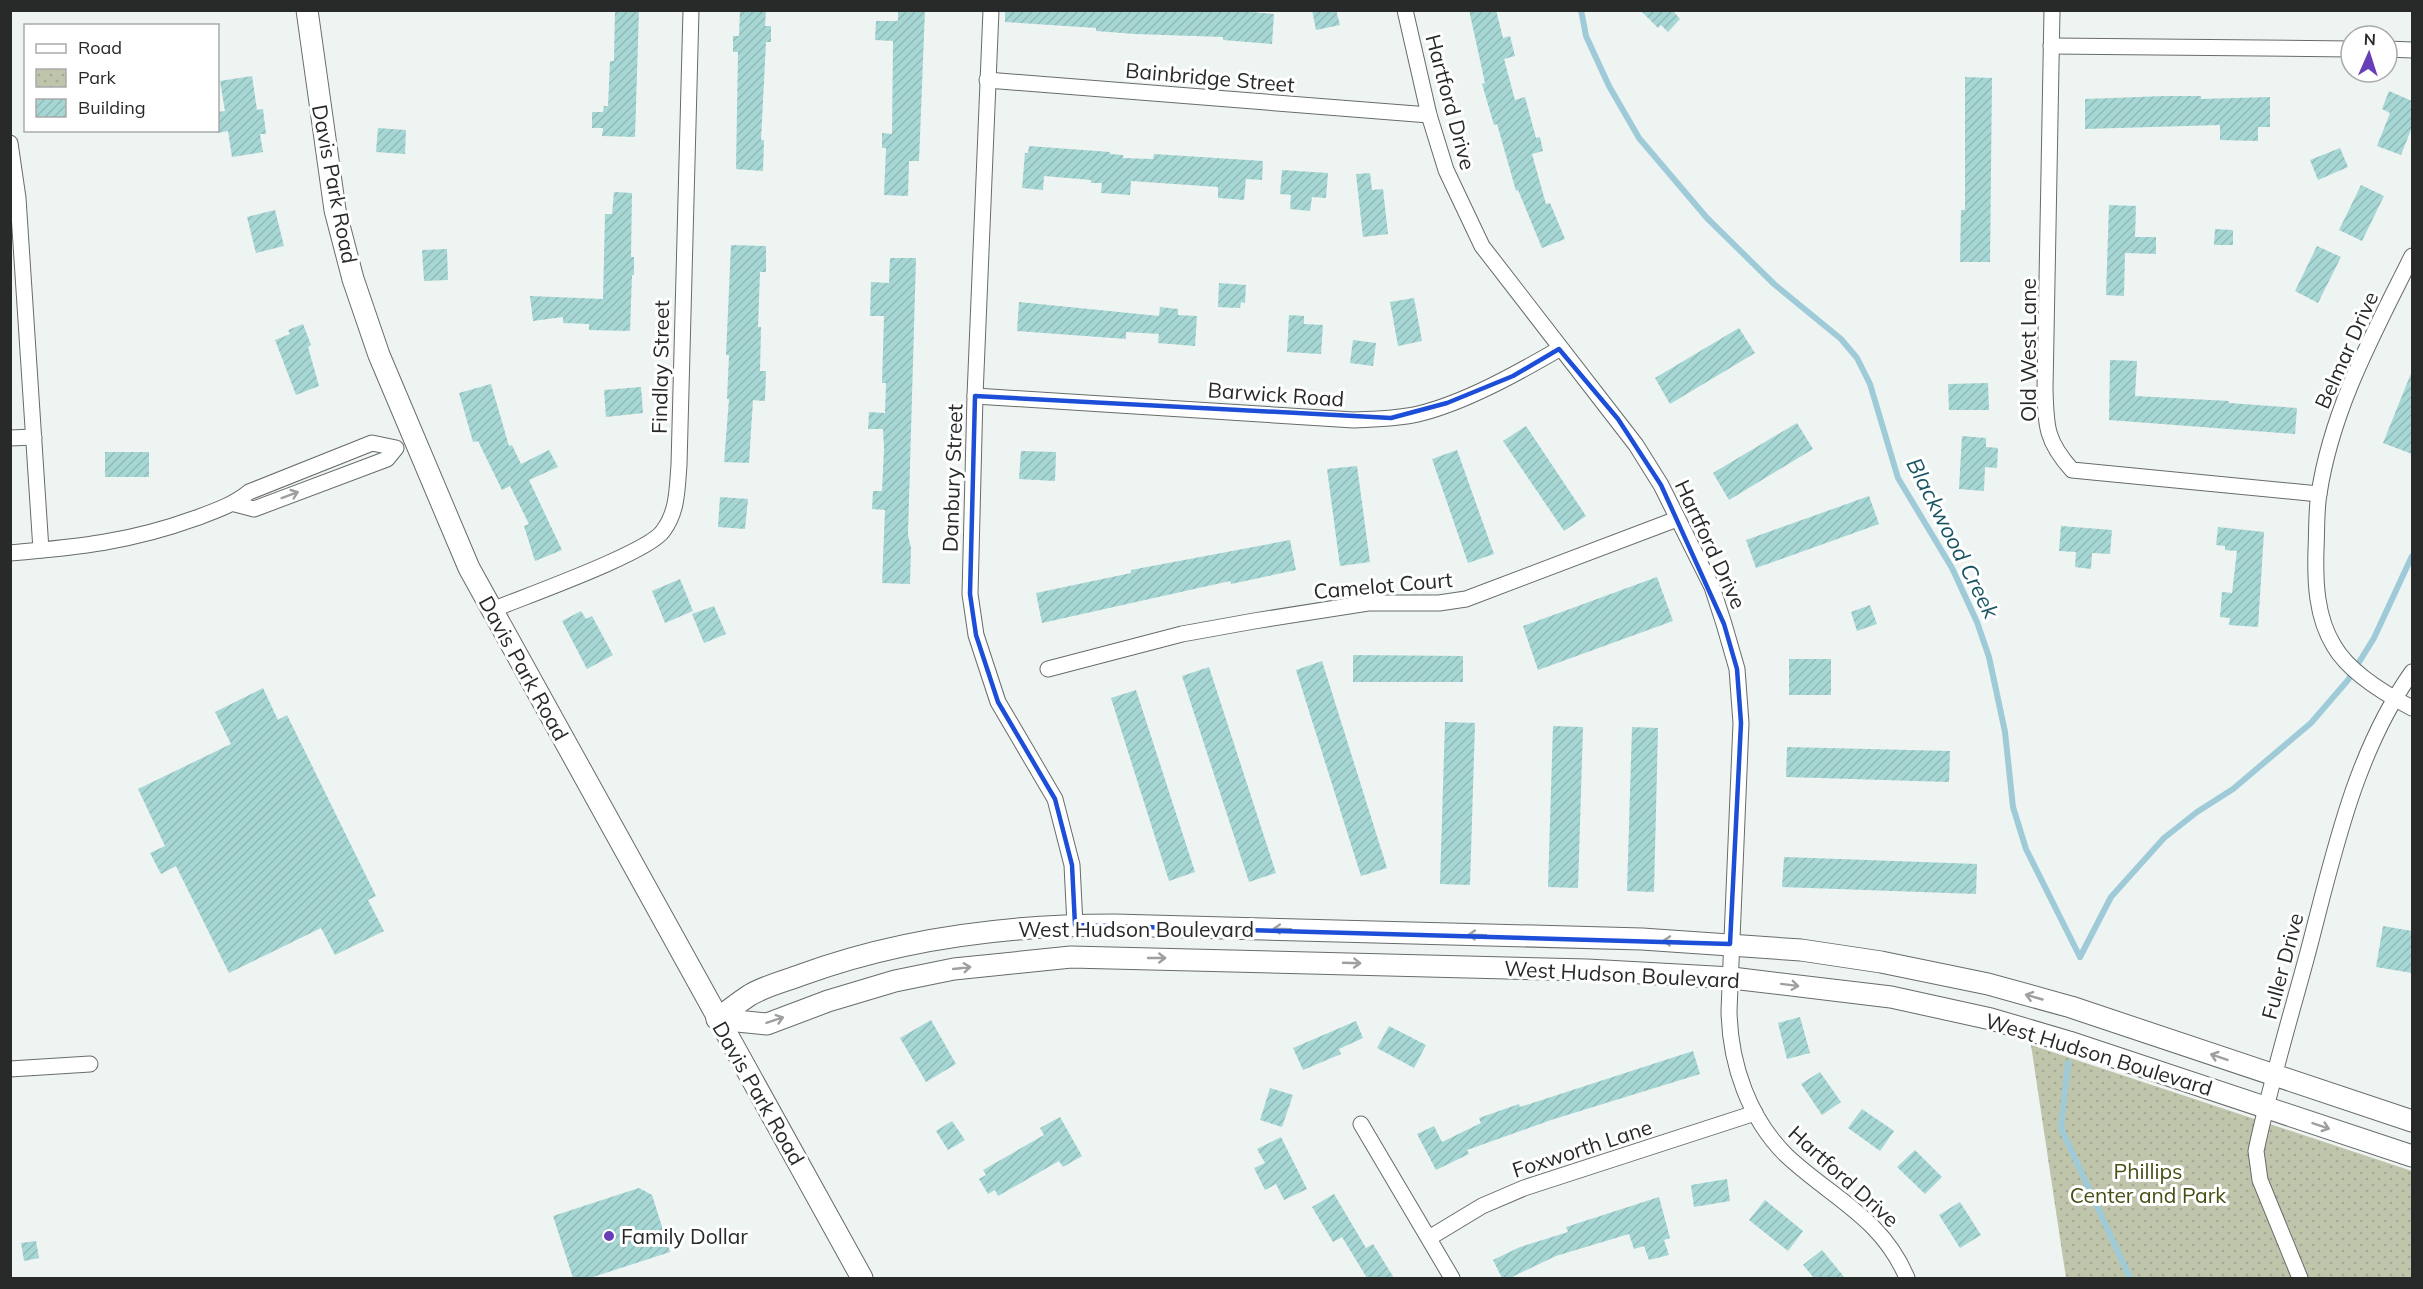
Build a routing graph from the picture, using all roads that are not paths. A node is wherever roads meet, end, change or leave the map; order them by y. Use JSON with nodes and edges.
{"nodes":[{"id":1,"x":307,"y":10,"type":"edge"},
{"id":2,"x":691,"y":10,"type":"edge"},
{"id":3,"x":991,"y":10,"type":"edge"},
{"id":4,"x":1405,"y":10,"type":"edge"},
{"id":5,"x":2052,"y":10,"type":"edge"},
{"id":6,"x":2051,"y":46,"type":"junction"},
{"id":7,"x":2339,"y":49,"type":"edge"},
{"id":8,"x":987,"y":80,"type":"junction"},
{"id":9,"x":1429,"y":115,"type":"junction"},
{"id":10,"x":10,"y":143,"type":"edge"},
{"id":11,"x":14,"y":199,"type":"edge"},
{"id":12,"x":2412,"y":256,"type":"edge"},
{"id":13,"x":1559,"y":349,"type":"junction"},
{"id":14,"x":975,"y":396,"type":"junction"},
{"id":15,"x":33,"y":437,"type":"junction"},
{"id":16,"x":10,"y":438,"type":"edge"},
{"id":17,"x":405,"y":443,"type":"junction"},
{"id":18,"x":2319,"y":494,"type":"junction"},
{"id":19,"x":1677,"y":519,"type":"junction"},
{"id":20,"x":41,"y":550,"type":"junction"},
{"id":21,"x":10,"y":553,"type":"edge"},
{"id":22,"x":492,"y":610,"type":"junction"},
{"id":23,"x":1048,"y":669,"type":"dead end"},
{"id":24,"x":2412,"y":672,"type":"edge"},
{"id":25,"x":2394,"y":698,"type":"junction"},
{"id":26,"x":2412,"y":708,"type":"edge"},
{"id":27,"x":1075,"y":925,"type":"junction"},
{"id":28,"x":1730,"y":944,"type":"junction"},
{"id":29,"x":1732,"y":978,"type":"junction"},
{"id":30,"x":717,"y":1019,"type":"junction"},
{"id":31,"x":90,"y":1064,"type":"dead end"},
{"id":32,"x":10,"y":1069,"type":"edge"},
{"id":33,"x":2275,"y":1076,"type":"junction"},
{"id":34,"x":2266,"y":1107,"type":"junction"},
{"id":35,"x":1755,"y":1113,"type":"junction"},
{"id":36,"x":2412,"y":1121,"type":"edge"},
{"id":37,"x":1361,"y":1124,"type":"dead end"},
{"id":38,"x":2412,"y":1156,"type":"edge"},
{"id":39,"x":1429,"y":1238,"type":"junction"},
{"id":40,"x":862,"y":1278,"type":"edge"},
{"id":41,"x":1452,"y":1278,"type":"edge"},
{"id":42,"x":1907,"y":1278,"type":"edge"},
{"id":43,"x":2300,"y":1278,"type":"edge"}],
"edges":[{"from":1,"to":17,"type":"main road","name":"Davis Park Road"},
{"from":2,"to":22,"type":"street","name":"Findlay Street"},
{"from":3,"to":8,"type":"street","name":"Danbury Street"},
{"from":4,"to":9,"type":"street","name":"Hartford Drive"},
{"from":5,"to":6,"type":"street","name":"Old West Lane"},
{"from":6,"to":7,"type":"street"},
{"from":6,"to":18,"type":"street","name":"Old West Lane"},
{"from":8,"to":9,"type":"street","name":"Bainbridge Street"},
{"from":8,"to":14,"type":"street","name":"Danbury Street"},
{"from":9,"to":13,"type":"street","name":"Hartford Drive"},
{"from":10,"to":11,"type":"street"},
{"from":11,"to":15,"type":"street"},
{"from":12,"to":18,"type":"street","name":"Belmar Drive"},
{"from":13,"to":14,"type":"street","name":"Barwick Road"},
{"from":13,"to":19,"type":"street","name":"Hartford Drive"},
{"from":14,"to":27,"type":"street","name":"Danbury Street"},
{"from":15,"to":16,"type":"street"},
{"from":15,"to":20,"type":"street"},
{"from":17,"to":20,"type":"street"},
{"from":17,"to":22,"type":"main road","name":"Davis Park Road"},
{"from":18,"to":25,"type":"street","name":"Belmar Drive"},
{"from":19,"to":23,"type":"street","name":"Camelot Court"},
{"from":19,"to":28,"type":"street","name":"Hartford Drive"},
{"from":20,"to":21,"type":"street"},
{"from":22,"to":30,"type":"main road","name":"Davis Park Road"},
{"from":24,"to":25,"type":"street","name":"Fuller Drive"},
{"from":25,"to":26,"type":"street","name":"Belmar Drive"},
{"from":25,"to":33,"type":"street","name":"Fuller Drive"},
{"from":28,"to":27,"type":"main road","name":"West Hudson Boulevard","one_way":true},
{"from":27,"to":30,"type":"main road","name":"West Hudson Boulevard"},
{"from":28,"to":29,"type":"street","name":"Hartford Drive"},
{"from":33,"to":28,"type":"main road","name":"West Hudson Boulevard","one_way":true},
{"from":30,"to":29,"type":"main road","name":"West Hudson Boulevard","one_way":true},
{"from":29,"to":34,"type":"main road","name":"West Hudson Boulevard","one_way":true},
{"from":29,"to":35,"type":"street","name":"Hartford Drive"},
{"from":30,"to":40,"type":"main road","name":"Davis Park Road"},
{"from":31,"to":32,"type":"street"},
{"from":33,"to":34,"type":"street","name":"Fuller Drive"},
{"from":33,"to":36,"type":"main road","name":"West Hudson Boulevard"},
{"from":34,"to":38,"type":"main road","name":"West Hudson Boulevard","one_way":true},
{"from":34,"to":43,"type":"street","name":"Fuller Drive"},
{"from":35,"to":39,"type":"street","name":"Foxworth Lane"},
{"from":35,"to":42,"type":"street","name":"Hartford Drive"},
{"from":37,"to":39,"type":"street"},
{"from":39,"to":41,"type":"street"}]}
